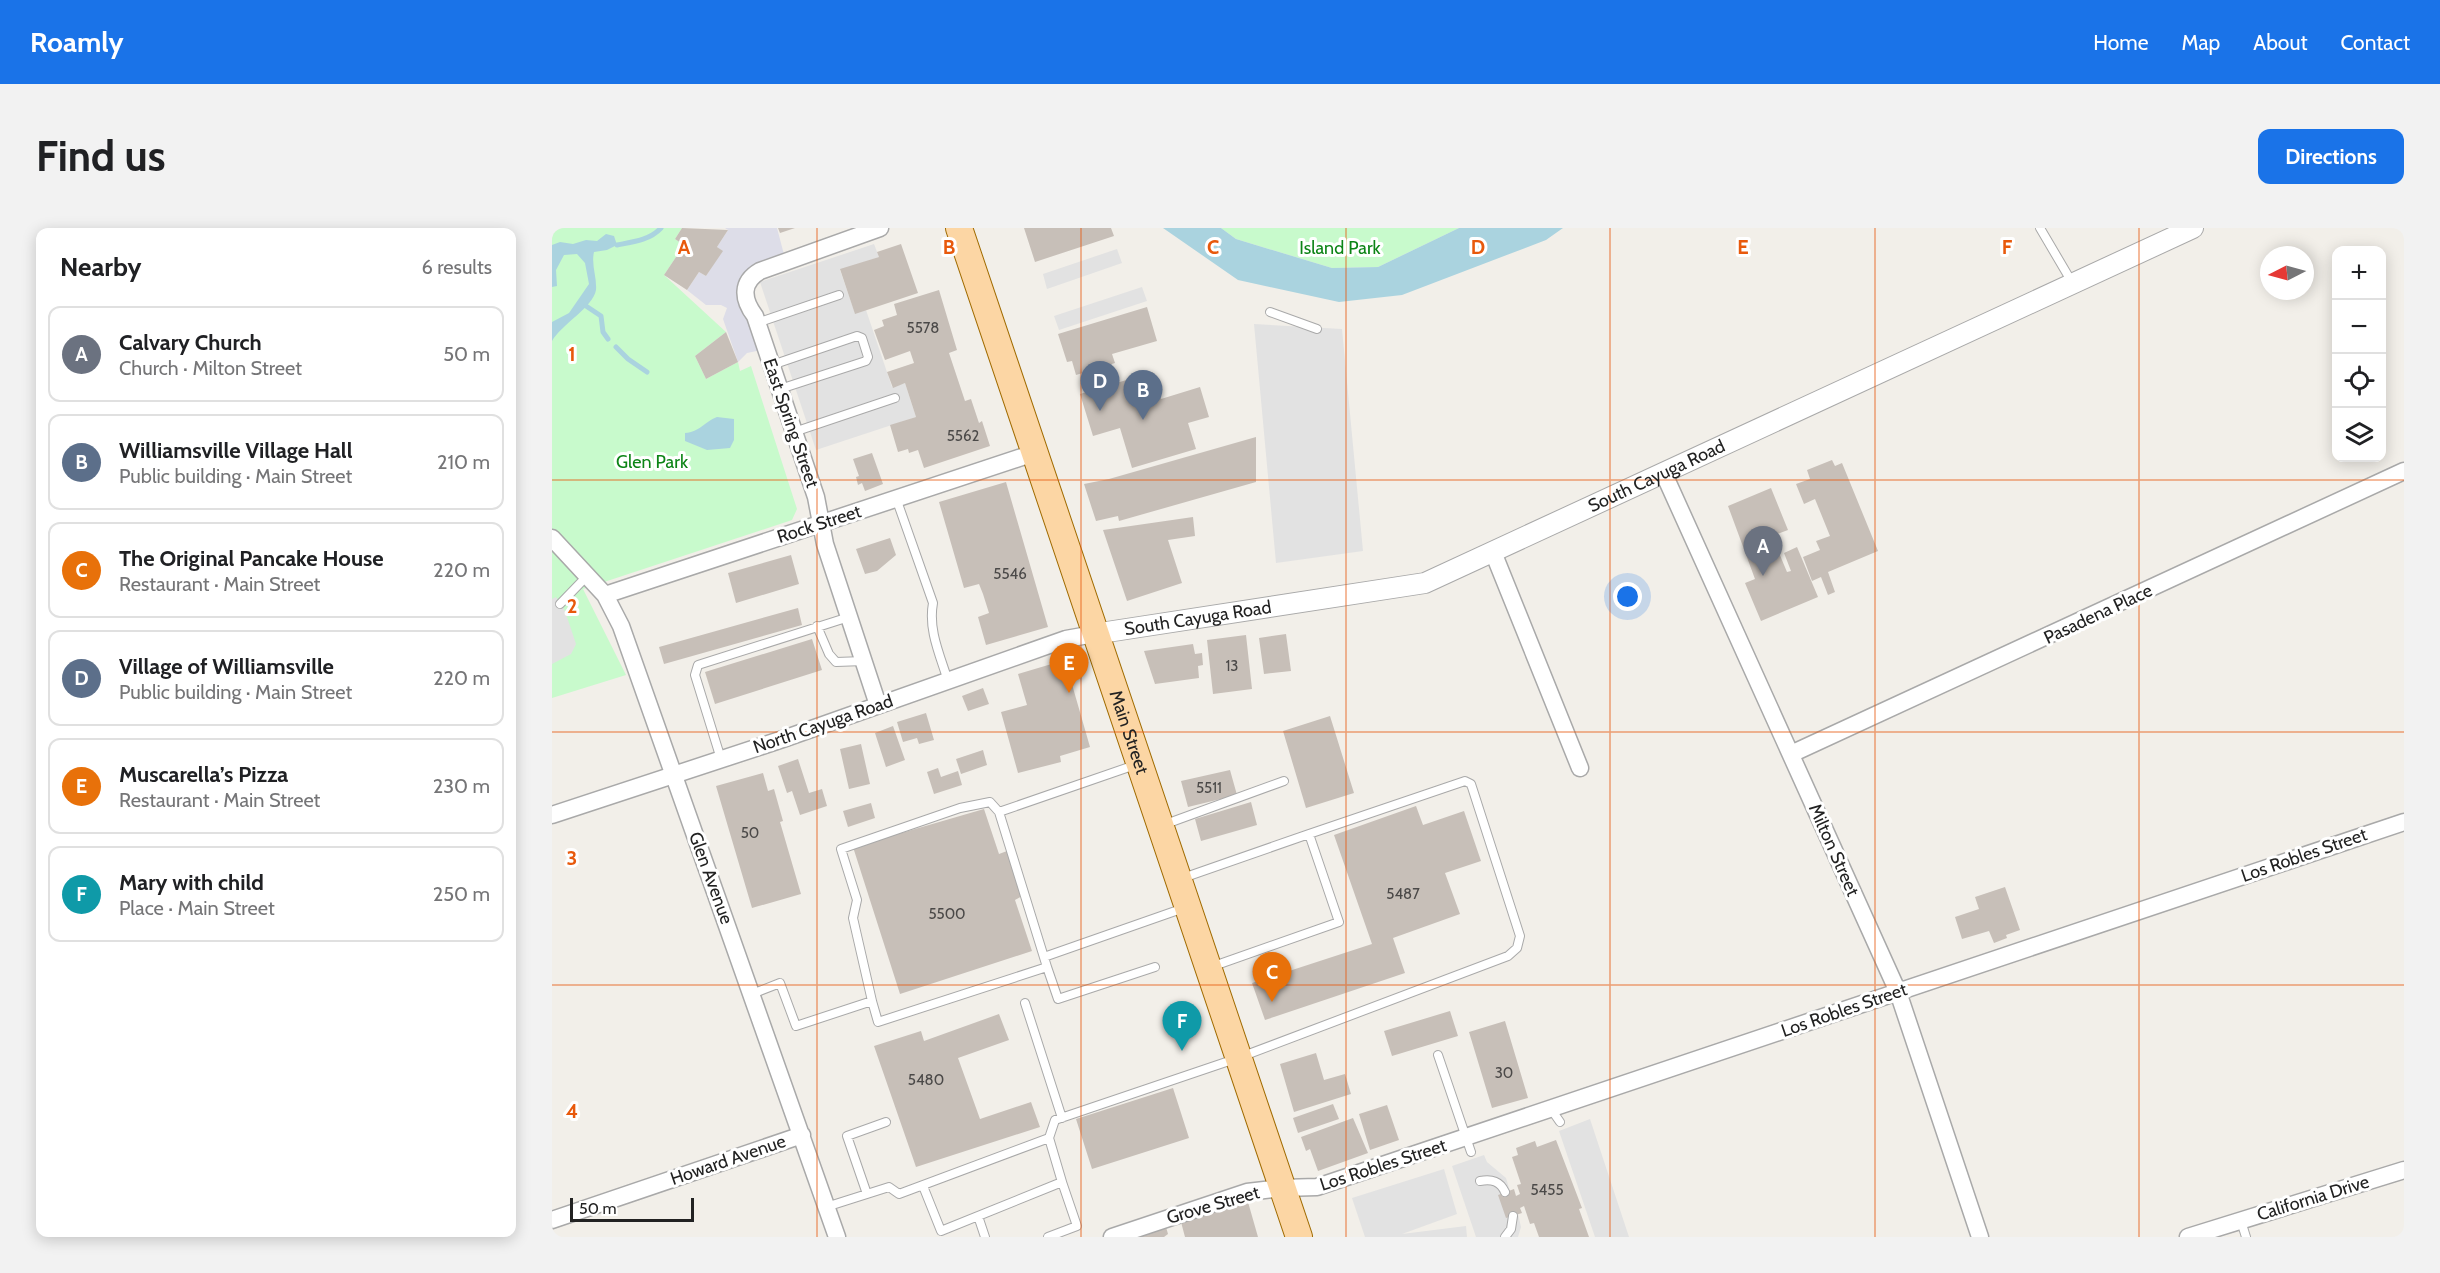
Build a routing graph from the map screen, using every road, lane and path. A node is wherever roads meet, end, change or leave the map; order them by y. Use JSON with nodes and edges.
{"nodes":[{"id":1,"x":880,"y":228,"type":"edge"},
{"id":2,"x":958,"y":228,"type":"edge"},
{"id":3,"x":2040,"y":228,"type":"edge"},
{"id":4,"x":2193,"y":228,"type":"edge"},
{"id":5,"x":2073,"y":284,"type":"junction"},
{"id":6,"x":839,"y":295,"type":"dead end"},
{"id":7,"x":1270,"y":312,"type":"dead end"},
{"id":8,"x":756,"y":320,"type":"junction"},
{"id":9,"x":1317,"y":329,"type":"dead end"},
{"id":10,"x":771,"y":366,"type":"junction"},
{"id":11,"x":780,"y":389,"type":"junction"},
{"id":12,"x":895,"y":398,"type":"dead end"},
{"id":13,"x":794,"y":432,"type":"junction"},
{"id":14,"x":1034,"y":453,"type":"junction"},
{"id":15,"x":2404,"y":471,"type":"edge"},
{"id":16,"x":1664,"y":474,"type":"junction"},
{"id":17,"x":896,"y":498,"type":"junction"},
{"id":18,"x":821,"y":523,"type":"junction"},
{"id":19,"x":552,"y":538,"type":"edge"},
{"id":20,"x":1493,"y":552,"type":"junction"},
{"id":21,"x":588,"y":575,"type":"junction"},
{"id":22,"x":605,"y":595,"type":"junction"},
{"id":23,"x":560,"y":604,"type":"dead end"},
{"id":24,"x":849,"y":617,"type":"junction"},
{"id":25,"x":817,"y":626,"type":"junction"},
{"id":26,"x":1094,"y":634,"type":"junction"},
{"id":27,"x":864,"y":662,"type":"junction"},
{"id":28,"x":948,"y":681,"type":"junction"},
{"id":29,"x":878,"y":705,"type":"junction"},
{"id":30,"x":1791,"y":754,"type":"junction"},
{"id":31,"x":721,"y":759,"type":"junction"},
{"id":32,"x":1139,"y":764,"type":"junction"},
{"id":33,"x":1580,"y":768,"type":"dead end"},
{"id":34,"x":673,"y":774,"type":"junction"},
{"id":35,"x":1284,"y":781,"type":"dead end"},
{"id":36,"x":999,"y":812,"type":"junction"},
{"id":37,"x":552,"y":815,"type":"edge"},
{"id":38,"x":2404,"y":822,"type":"edge"},
{"id":39,"x":1160,"y":826,"type":"junction"},
{"id":40,"x":1309,"y":834,"type":"junction"},
{"id":41,"x":1178,"y":879,"type":"junction"},
{"id":42,"x":1187,"y":907,"type":"junction"},
{"id":43,"x":1044,"y":957,"type":"junction"},
{"id":44,"x":1047,"y":967,"type":"junction"},
{"id":45,"x":1155,"y":967,"type":"dead end"},
{"id":46,"x":1208,"y":968,"type":"junction"},
{"id":47,"x":1898,"y":992,"type":"junction"},
{"id":48,"x":752,"y":993,"type":"junction"},
{"id":49,"x":872,"y":1001,"type":"junction"},
{"id":50,"x":1025,"y":1003,"type":"dead end"},
{"id":51,"x":1438,"y":1055,"type":"dead end"},
{"id":52,"x":1238,"y":1058,"type":"junction"},
{"id":53,"x":1062,"y":1118,"type":"junction"},
{"id":54,"x":886,"y":1122,"type":"dead end"},
{"id":55,"x":802,"y":1135,"type":"junction"},
{"id":56,"x":1049,"y":1138,"type":"junction"},
{"id":57,"x":1469,"y":1145,"type":"junction"},
{"id":58,"x":2404,"y":1170,"type":"edge"},
{"id":59,"x":1480,"y":1181,"type":"dead end"},
{"id":60,"x":1062,"y":1182,"type":"junction"},
{"id":61,"x":923,"y":1186,"type":"junction"},
{"id":62,"x":1282,"y":1188,"type":"junction"},
{"id":63,"x":1505,"y":1192,"type":"dead end"},
{"id":64,"x":867,"y":1194,"type":"junction"},
{"id":65,"x":826,"y":1207,"type":"junction"},
{"id":66,"x":978,"y":1216,"type":"junction"},
{"id":67,"x":1513,"y":1216,"type":"dead end"},
{"id":68,"x":552,"y":1220,"type":"edge"},
{"id":69,"x":2241,"y":1221,"type":"junction"},
{"id":70,"x":837,"y":1237,"type":"edge"},
{"id":71,"x":985,"y":1237,"type":"edge"},
{"id":72,"x":1048,"y":1237,"type":"edge"},
{"id":73,"x":1112,"y":1237,"type":"edge"},
{"id":74,"x":1299,"y":1237,"type":"edge"},
{"id":75,"x":1505,"y":1237,"type":"edge"},
{"id":76,"x":1980,"y":1237,"type":"edge"},
{"id":77,"x":2188,"y":1237,"type":"edge"},
{"id":78,"x":2246,"y":1237,"type":"edge"}],
"edges":[{"from":1,"to":8,"type":"street","name":"East Spring Street"},
{"from":2,"to":14,"type":"main road","name":"Main Street"},
{"from":3,"to":5,"type":"lane"},
{"from":4,"to":5,"type":"street","name":"South Cayuga Road"},
{"from":5,"to":16,"type":"street","name":"South Cayuga Road"},
{"from":6,"to":8,"type":"lane"},
{"from":7,"to":9,"type":"lane"},
{"from":8,"to":10,"type":"street","name":"East Spring Street"},
{"from":10,"to":11,"type":"street","name":"East Spring Street"},
{"from":10,"to":11,"type":"lane"},
{"from":11,"to":13,"type":"street","name":"East Spring Street"},
{"from":12,"to":13,"type":"lane"},
{"from":13,"to":18,"type":"street","name":"East Spring Street"},
{"from":14,"to":17,"type":"street","name":"Rock Street"},
{"from":14,"to":26,"type":"main road","name":"Main Street"},
{"from":15,"to":30,"type":"street","name":"Pasadena Place"},
{"from":16,"to":20,"type":"street","name":"South Cayuga Road"},
{"from":16,"to":30,"type":"street","name":"Milton Street"},
{"from":17,"to":18,"type":"street","name":"Rock Street"},
{"from":17,"to":28,"type":"lane"},
{"from":18,"to":22,"type":"street","name":"Rock Street"},
{"from":18,"to":24,"type":"street","name":"East Spring Street"},
{"from":19,"to":21,"type":"street","name":"Glen Avenue"},
{"from":20,"to":26,"type":"street","name":"South Cayuga Road"},
{"from":20,"to":33,"type":"street"},
{"from":21,"to":22,"type":"street","name":"Glen Avenue"},
{"from":21,"to":23,"type":"lane"},
{"from":22,"to":34,"type":"street","name":"Glen Avenue"},
{"from":24,"to":25,"type":"lane"},
{"from":24,"to":27,"type":"street","name":"East Spring Street"},
{"from":25,"to":27,"type":"lane"},
{"from":25,"to":31,"type":"lane"},
{"from":26,"to":28,"type":"street","name":"North Cayuga Road"},
{"from":26,"to":32,"type":"main road","name":"Main Street"},
{"from":27,"to":29,"type":"street","name":"East Spring Street"},
{"from":28,"to":29,"type":"street","name":"North Cayuga Road"},
{"from":29,"to":31,"type":"street","name":"North Cayuga Road"},
{"from":30,"to":47,"type":"street","name":"Milton Street"},
{"from":31,"to":34,"type":"street","name":"North Cayuga Road"},
{"from":32,"to":36,"type":"lane"},
{"from":32,"to":39,"type":"main road","name":"Main Street"},
{"from":34,"to":37,"type":"street","name":"North Cayuga Road"},
{"from":34,"to":48,"type":"street","name":"Glen Avenue"},
{"from":35,"to":39,"type":"lane"},
{"from":36,"to":43,"type":"lane"},
{"from":36,"to":49,"type":"lane"},
{"from":38,"to":47,"type":"street","name":"Los Robles Street"},
{"from":39,"to":41,"type":"main road","name":"Main Street"},
{"from":40,"to":41,"type":"lane"},
{"from":40,"to":46,"type":"lane"},
{"from":40,"to":52,"type":"lane"},
{"from":41,"to":42,"type":"main road","name":"Main Street"},
{"from":42,"to":43,"type":"lane"},
{"from":42,"to":46,"type":"main road","name":"Main Street"},
{"from":43,"to":44,"type":"lane"},
{"from":44,"to":45,"type":"lane"},
{"from":44,"to":49,"type":"lane"},
{"from":46,"to":52,"type":"main road","name":"Main Street"},
{"from":47,"to":57,"type":"street","name":"Los Robles Street"},
{"from":47,"to":76,"type":"street","name":"Milton Street"},
{"from":48,"to":49,"type":"lane"},
{"from":48,"to":55,"type":"street","name":"Glen Avenue"},
{"from":50,"to":53,"type":"lane"},
{"from":51,"to":57,"type":"lane"},
{"from":52,"to":53,"type":"lane"},
{"from":52,"to":62,"type":"main road","name":"Main Street"},
{"from":53,"to":56,"type":"lane"},
{"from":54,"to":64,"type":"lane"},
{"from":55,"to":65,"type":"street","name":"Glen Avenue"},
{"from":55,"to":68,"type":"street","name":"Howard Avenue"},
{"from":56,"to":60,"type":"lane"},
{"from":56,"to":61,"type":"lane"},
{"from":57,"to":62,"type":"street","name":"Los Robles Street"},
{"from":58,"to":69,"type":"street","name":"California Drive"},
{"from":59,"to":63,"type":"lane"},
{"from":60,"to":66,"type":"lane"},
{"from":60,"to":72,"type":"lane"},
{"from":61,"to":64,"type":"lane"},
{"from":61,"to":66,"type":"lane"},
{"from":62,"to":73,"type":"street","name":"Grove Street"},
{"from":62,"to":74,"type":"main road","name":"Main Street"},
{"from":64,"to":65,"type":"lane"},
{"from":65,"to":70,"type":"street","name":"Glen Avenue"},
{"from":66,"to":71,"type":"lane"},
{"from":67,"to":75,"type":"lane"},
{"from":69,"to":77,"type":"street","name":"California Drive"},
{"from":69,"to":78,"type":"lane"}]}
